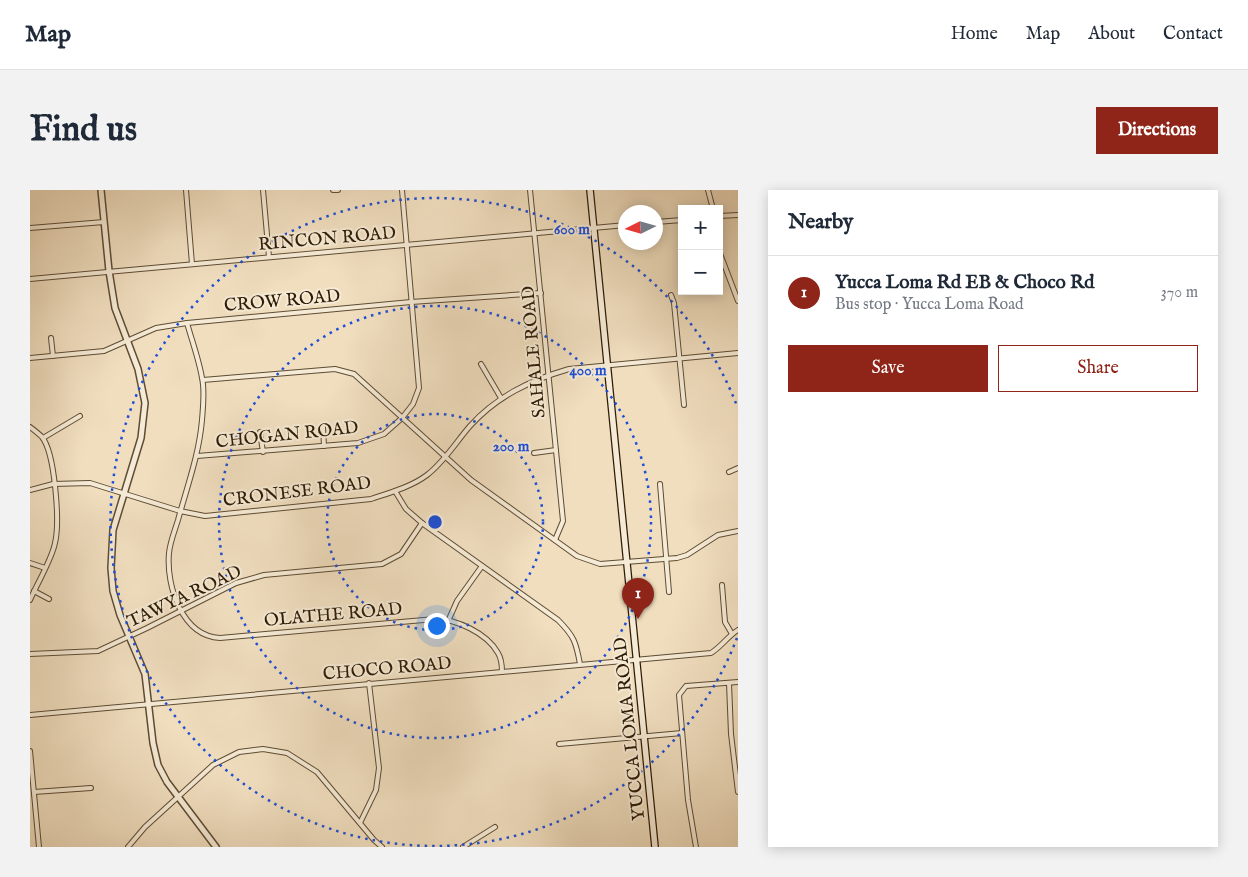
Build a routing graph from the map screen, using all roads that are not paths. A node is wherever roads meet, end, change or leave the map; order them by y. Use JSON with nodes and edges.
{"nodes":[{"id":1,"x":101,"y":190,"type":"edge"},
{"id":2,"x":186,"y":190,"type":"edge"},
{"id":3,"x":263,"y":190,"type":"edge"},
{"id":4,"x":333,"y":190,"type":"edge"},
{"id":5,"x":338,"y":190,"type":"edge"},
{"id":6,"x":402,"y":190,"type":"edge"},
{"id":7,"x":530,"y":190,"type":"edge"},
{"id":8,"x":590,"y":190,"type":"edge"},
{"id":9,"x":708,"y":190,"type":"edge"},
{"id":10,"x":712,"y":205,"type":"edge"},
{"id":11,"x":738,"y":214,"type":"edge"},
{"id":12,"x":723,"y":216,"type":"edge"},
{"id":13,"x":678,"y":220,"type":"edge"},
{"id":14,"x":663,"y":221,"type":"edge"},
{"id":15,"x":104,"y":222,"type":"junction"},
{"id":16,"x":618,"y":226,"type":"edge"},
{"id":17,"x":30,"y":228,"type":"edge"},
{"id":18,"x":594,"y":228,"type":"junction"},
{"id":19,"x":534,"y":232,"type":"junction"},
{"id":20,"x":406,"y":245,"type":"junction"},
{"id":21,"x":269,"y":257,"type":"junction"},
{"id":22,"x":723,"y":261,"type":"edge"},
{"id":23,"x":192,"y":264,"type":"junction"},
{"id":24,"x":108,"y":271,"type":"junction"},
{"id":25,"x":30,"y":279,"type":"edge"},
{"id":26,"x":541,"y":293,"type":"junction"},
{"id":27,"x":671,"y":295,"type":"dead end"},
{"id":28,"x":738,"y":298,"type":"edge"},
{"id":29,"x":411,"y":302,"type":"junction"},
{"id":30,"x":187,"y":323,"type":"junction"},
{"id":31,"x":51,"y":338,"type":"dead end"},
{"id":32,"x":127,"y":340,"type":"junction"},
{"id":33,"x":738,"y":353,"type":"edge"},
{"id":34,"x":53,"y":356,"type":"junction"},
{"id":35,"x":30,"y":358,"type":"edge"},
{"id":36,"x":679,"y":358,"type":"junction"},
{"id":37,"x":480,"y":364,"type":"dead end"},
{"id":38,"x":608,"y":366,"type":"junction"},
{"id":39,"x":548,"y":375,"type":"junction"},
{"id":40,"x":203,"y":380,"type":"junction"},
{"id":41,"x":501,"y":398,"type":"junction"},
{"id":42,"x":684,"y":405,"type":"dead end"},
{"id":43,"x":80,"y":416,"type":"dead end"},
{"id":44,"x":402,"y":418,"type":"junction"},
{"id":45,"x":30,"y":427,"type":"edge"},
{"id":46,"x":323,"y":427,"type":"dead end"},
{"id":47,"x":260,"y":432,"type":"dead end"},
{"id":48,"x":43,"y":438,"type":"junction"},
{"id":49,"x":324,"y":446,"type":"junction"},
{"id":50,"x":556,"y":450,"type":"junction"},
{"id":51,"x":263,"y":452,"type":"junction"},
{"id":52,"x":534,"y":452,"type":"dead end"},
{"id":53,"x":197,"y":456,"type":"junction"},
{"id":54,"x":445,"y":458,"type":"junction"},
{"id":55,"x":738,"y":468,"type":"edge"},
{"id":56,"x":728,"y":472,"type":"dead end"},
{"id":57,"x":53,"y":484,"type":"junction"},
{"id":58,"x":660,"y":484,"type":"dead end"},
{"id":59,"x":30,"y":490,"type":"edge"},
{"id":60,"x":395,"y":491,"type":"junction"},
{"id":61,"x":125,"y":494,"type":"junction"},
{"id":62,"x":180,"y":511,"type":"junction"},
{"id":63,"x":422,"y":523,"type":"junction"},
{"id":64,"x":738,"y":531,"type":"edge"},
{"id":65,"x":554,"y":540,"type":"junction"},
{"id":66,"x":666,"y":559,"type":"junction"},
{"id":67,"x":627,"y":563,"type":"junction"},
{"id":68,"x":30,"y":564,"type":"edge"},
{"id":69,"x":482,"y":566,"type":"junction"},
{"id":70,"x":45,"y":568,"type":"junction"},
{"id":71,"x":722,"y":585,"type":"dead end"},
{"id":72,"x":34,"y":591,"type":"junction"},
{"id":73,"x":669,"y":592,"type":"dead end"},
{"id":74,"x":49,"y":599,"type":"dead end"},
{"id":75,"x":30,"y":600,"type":"edge"},
{"id":76,"x":181,"y":610,"type":"junction"},
{"id":77,"x":449,"y":619,"type":"junction"},
{"id":78,"x":738,"y":630,"type":"edge"},
{"id":79,"x":732,"y":634,"type":"junction"},
{"id":80,"x":130,"y":637,"type":"junction"},
{"id":81,"x":30,"y":654,"type":"edge"},
{"id":82,"x":637,"y":660,"type":"junction"},
{"id":83,"x":580,"y":664,"type":"junction"},
{"id":84,"x":502,"y":672,"type":"junction"},
{"id":85,"x":729,"y":682,"type":"junction"},
{"id":86,"x":738,"y":682,"type":"edge"},
{"id":87,"x":369,"y":683,"type":"junction"},
{"id":88,"x":150,"y":703,"type":"junction"},
{"id":89,"x":30,"y":715,"type":"edge"},
{"id":90,"x":682,"y":733,"type":"junction"},
{"id":91,"x":644,"y":737,"type":"junction"},
{"id":92,"x":559,"y":744,"type":"dead end"},
{"id":93,"x":30,"y":751,"type":"edge"},
{"id":94,"x":91,"y":788,"type":"dead end"},
{"id":95,"x":34,"y":792,"type":"junction"},
{"id":96,"x":738,"y":792,"type":"edge"},
{"id":97,"x":178,"y":798,"type":"junction"},
{"id":98,"x":360,"y":823,"type":"junction"},
{"id":99,"x":496,"y":827,"type":"dead end"},
{"id":100,"x":39,"y":847,"type":"edge"},
{"id":101,"x":128,"y":847,"type":"edge"},
{"id":102,"x":216,"y":847,"type":"edge"},
{"id":103,"x":382,"y":847,"type":"edge"},
{"id":104,"x":463,"y":847,"type":"edge"},
{"id":105,"x":655,"y":847,"type":"edge"},
{"id":106,"x":696,"y":847,"type":"edge"}],
"edges":[{"from":1,"to":15,"type":"street"},
{"from":2,"to":23,"type":"street"},
{"from":3,"to":21,"type":"street"},
{"from":4,"to":5,"type":"street"},
{"from":6,"to":20,"type":"street","name":"CHOGAN ROAD"},
{"from":7,"to":19,"type":"street","name":"SAHALE ROAD"},
{"from":8,"to":18,"type":"main road","name":"YUCCA LOMA ROAD"},
{"from":9,"to":10,"type":"street"},
{"from":11,"to":12,"type":"street"},
{"from":13,"to":14,"type":"street"},
{"from":15,"to":17,"type":"street"},
{"from":15,"to":24,"type":"street"},
{"from":16,"to":18,"type":"street","name":"RINCON ROAD"},
{"from":18,"to":19,"type":"street","name":"RINCON ROAD"},
{"from":18,"to":38,"type":"main road","name":"YUCCA LOMA ROAD"},
{"from":19,"to":20,"type":"street","name":"RINCON ROAD"},
{"from":19,"to":26,"type":"street","name":"SAHALE ROAD"},
{"from":20,"to":21,"type":"street","name":"RINCON ROAD"},
{"from":20,"to":29,"type":"street","name":"CHOGAN ROAD"},
{"from":21,"to":23,"type":"street","name":"RINCON ROAD"},
{"from":22,"to":28,"type":"street"},
{"from":23,"to":24,"type":"street","name":"RINCON ROAD"},
{"from":24,"to":25,"type":"street","name":"RINCON ROAD"},
{"from":24,"to":32,"type":"street"},
{"from":26,"to":29,"type":"street","name":"CROW ROAD"},
{"from":26,"to":39,"type":"street","name":"SAHALE ROAD"},
{"from":27,"to":36,"type":"street"},
{"from":29,"to":30,"type":"street","name":"CROW ROAD"},
{"from":29,"to":44,"type":"street","name":"CHOGAN ROAD"},
{"from":30,"to":32,"type":"street","name":"CROW ROAD"},
{"from":30,"to":40,"type":"street","name":"OLATHE ROAD"},
{"from":31,"to":34,"type":"street"},
{"from":32,"to":34,"type":"street","name":"CROW ROAD"},
{"from":32,"to":61,"type":"street"},
{"from":33,"to":36,"type":"street","name":"CRONESE ROAD"},
{"from":34,"to":35,"type":"street","name":"CROW ROAD"},
{"from":36,"to":38,"type":"street","name":"CRONESE ROAD"},
{"from":36,"to":42,"type":"street"},
{"from":37,"to":41,"type":"street"},
{"from":38,"to":39,"type":"street","name":"CRONESE ROAD"},
{"from":38,"to":67,"type":"main road","name":"YUCCA LOMA ROAD"},
{"from":39,"to":41,"type":"street","name":"CRONESE ROAD"},
{"from":39,"to":50,"type":"street","name":"SAHALE ROAD"},
{"from":40,"to":44,"type":"street"},
{"from":40,"to":53,"type":"street","name":"OLATHE ROAD"},
{"from":41,"to":54,"type":"street","name":"CRONESE ROAD"},
{"from":43,"to":48,"type":"street"},
{"from":44,"to":49,"type":"street","name":"CHOGAN ROAD"},
{"from":44,"to":54,"type":"street"},
{"from":45,"to":48,"type":"street"},
{"from":46,"to":49,"type":"street"},
{"from":47,"to":51,"type":"street"},
{"from":48,"to":57,"type":"street"},
{"from":49,"to":51,"type":"street","name":"CHOGAN ROAD"},
{"from":50,"to":52,"type":"street"},
{"from":50,"to":65,"type":"street","name":"SAHALE ROAD"},
{"from":51,"to":53,"type":"street","name":"CHOGAN ROAD"},
{"from":53,"to":62,"type":"street","name":"OLATHE ROAD"},
{"from":54,"to":60,"type":"street","name":"CRONESE ROAD"},
{"from":54,"to":65,"type":"street"},
{"from":55,"to":56,"type":"street"},
{"from":57,"to":59,"type":"street","name":"CRONESE ROAD"},
{"from":57,"to":61,"type":"street","name":"CRONESE ROAD"},
{"from":57,"to":70,"type":"street"},
{"from":58,"to":66,"type":"street"},
{"from":60,"to":62,"type":"street","name":"CRONESE ROAD"},
{"from":60,"to":63,"type":"street"},
{"from":61,"to":62,"type":"street","name":"CRONESE ROAD"},
{"from":61,"to":80,"type":"street"},
{"from":62,"to":76,"type":"street","name":"OLATHE ROAD"},
{"from":63,"to":69,"type":"street"},
{"from":63,"to":76,"type":"street","name":"TAWYA ROAD"},
{"from":64,"to":66,"type":"street"},
{"from":65,"to":67,"type":"street"},
{"from":66,"to":67,"type":"street"},
{"from":66,"to":73,"type":"street"},
{"from":67,"to":82,"type":"main road","name":"YUCCA LOMA ROAD"},
{"from":68,"to":70,"type":"street"},
{"from":69,"to":77,"type":"street"},
{"from":69,"to":83,"type":"street"},
{"from":70,"to":72,"type":"street"},
{"from":71,"to":79,"type":"street"},
{"from":72,"to":74,"type":"street"},
{"from":72,"to":75,"type":"street"},
{"from":76,"to":77,"type":"street","name":"OLATHE ROAD"},
{"from":76,"to":80,"type":"street","name":"TAWYA ROAD"},
{"from":77,"to":84,"type":"street","name":"OLATHE ROAD"},
{"from":78,"to":79,"type":"street","name":"CHOCO ROAD"},
{"from":79,"to":82,"type":"street","name":"CHOCO ROAD"},
{"from":80,"to":81,"type":"street","name":"TAWYA ROAD"},
{"from":80,"to":88,"type":"street"},
{"from":82,"to":83,"type":"street","name":"CHOCO ROAD"},
{"from":82,"to":91,"type":"main road","name":"YUCCA LOMA ROAD"},
{"from":83,"to":84,"type":"street","name":"CHOCO ROAD"},
{"from":84,"to":87,"type":"street","name":"CHOCO ROAD"},
{"from":85,"to":86,"type":"street"},
{"from":85,"to":90,"type":"street"},
{"from":85,"to":96,"type":"street"},
{"from":87,"to":88,"type":"street","name":"CHOCO ROAD"},
{"from":87,"to":98,"type":"street"},
{"from":88,"to":89,"type":"street","name":"CHOCO ROAD"},
{"from":88,"to":97,"type":"street"},
{"from":90,"to":91,"type":"street"},
{"from":90,"to":106,"type":"street"},
{"from":91,"to":92,"type":"street"},
{"from":91,"to":105,"type":"main road","name":"YUCCA LOMA ROAD"},
{"from":93,"to":95,"type":"street"},
{"from":94,"to":95,"type":"street"},
{"from":95,"to":100,"type":"street"},
{"from":97,"to":98,"type":"street"},
{"from":97,"to":101,"type":"street"},
{"from":97,"to":102,"type":"street"},
{"from":98,"to":103,"type":"street"},
{"from":99,"to":104,"type":"street"}]}
